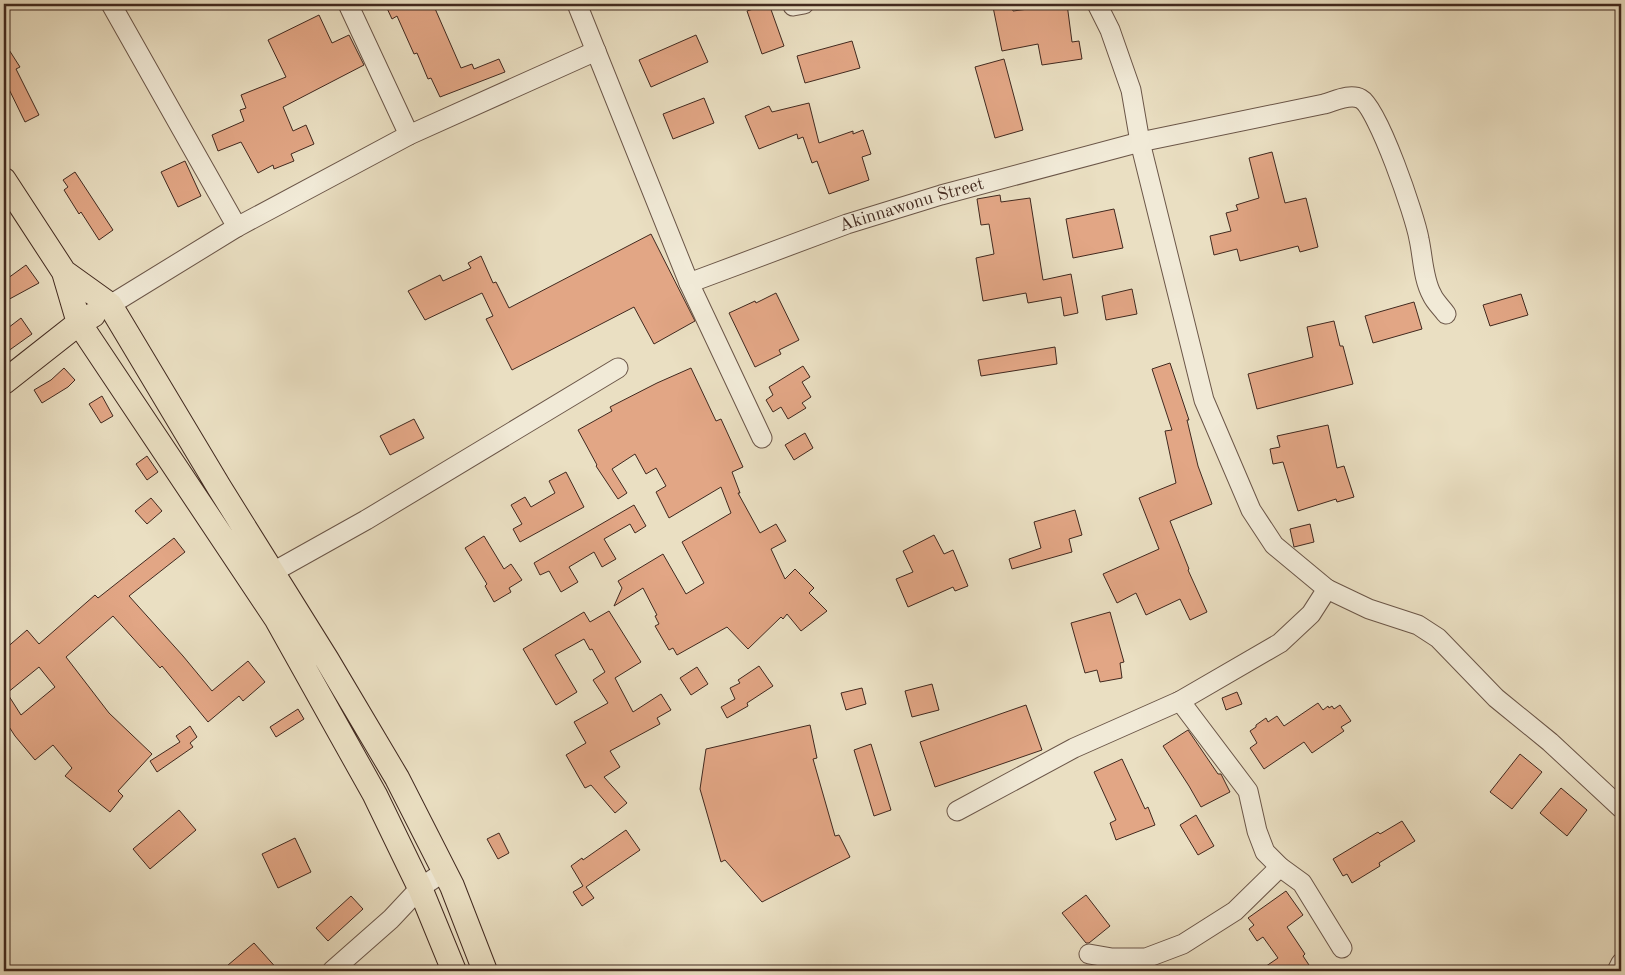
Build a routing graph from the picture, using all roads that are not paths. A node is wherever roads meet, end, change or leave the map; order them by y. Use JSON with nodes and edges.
{"nodes":[{"id":1,"x":111,"y":4,"type":"edge"},
{"id":2,"x":348,"y":4,"type":"edge"},
{"id":3,"x":577,"y":4,"type":"edge"},
{"id":4,"x":1097,"y":4,"type":"edge"},
{"id":5,"x":596,"y":51,"type":"junction"},
{"id":6,"x":409,"y":135,"type":"junction"},
{"id":7,"x":1140,"y":142,"type":"junction"},
{"id":8,"x":4,"y":180,"type":"edge"},
{"id":9,"x":237,"y":227,"type":"junction"},
{"id":10,"x":64,"y":272,"type":"junction"},
{"id":11,"x":689,"y":283,"type":"junction"},
{"id":12,"x":110,"y":305,"type":"junction"},
{"id":13,"x":1446,"y":314,"type":"dead end"},
{"id":14,"x":79,"y":323,"type":"junction"},
{"id":15,"x":618,"y":368,"type":"dead end"},
{"id":16,"x":4,"y":382,"type":"edge"},
{"id":17,"x":762,"y":438,"type":"dead end"},
{"id":18,"x":273,"y":572,"type":"junction"},
{"id":19,"x":1327,"y":589,"type":"junction"},
{"id":20,"x":1180,"y":701,"type":"junction"},
{"id":21,"x":1619,"y":802,"type":"edge"},
{"id":22,"x":957,"y":811,"type":"dead end"},
{"id":23,"x":1280,"y":867,"type":"junction"},
{"id":24,"x":444,"y":870,"type":"junction"},
{"id":25,"x":420,"y":888,"type":"junction"},
{"id":26,"x":1342,"y":948,"type":"dead end"},
{"id":27,"x":1089,"y":954,"type":"dead end"},
{"id":28,"x":1149,"y":962,"type":"dead end"},
{"id":29,"x":1621,"y":963,"type":"edge"},
{"id":30,"x":332,"y":971,"type":"edge"},
{"id":31,"x":454,"y":971,"type":"edge"},
{"id":32,"x":485,"y":971,"type":"edge"},
{"id":33,"x":1617,"y":971,"type":"edge"}],
"edges":[{"from":1,"to":9,"type":"street"},
{"from":2,"to":6,"type":"street"},
{"from":3,"to":5,"type":"street"},
{"from":4,"to":7,"type":"street"},
{"from":5,"to":6,"type":"street"},
{"from":5,"to":11,"type":"street"},
{"from":6,"to":9,"type":"street"},
{"from":7,"to":11,"type":"street","name":"Akinnawonu Street"},
{"from":7,"to":13,"type":"street","name":"Akinnawonu Street"},
{"from":7,"to":19,"type":"street"},
{"from":8,"to":10,"type":"main road"},
{"from":9,"to":12,"type":"street"},
{"from":10,"to":12,"type":"main road"},
{"from":10,"to":14,"type":"main road"},
{"from":11,"to":17,"type":"street"},
{"from":12,"to":14,"type":"main road"},
{"from":12,"to":18,"type":"main road"},
{"from":14,"to":16,"type":"main road"},
{"from":14,"to":25,"type":"main road"},
{"from":15,"to":18,"type":"street"},
{"from":18,"to":24,"type":"main road"},
{"from":19,"to":20,"type":"street"},
{"from":19,"to":21,"type":"street"},
{"from":20,"to":22,"type":"street"},
{"from":20,"to":23,"type":"street"},
{"from":23,"to":26,"type":"street"},
{"from":23,"to":27,"type":"street"},
{"from":23,"to":28,"type":"street"},
{"from":24,"to":25,"type":"street"},
{"from":24,"to":32,"type":"main road"},
{"from":25,"to":30,"type":"street"},
{"from":25,"to":31,"type":"main road"},
{"from":29,"to":33,"type":"street"}]}
